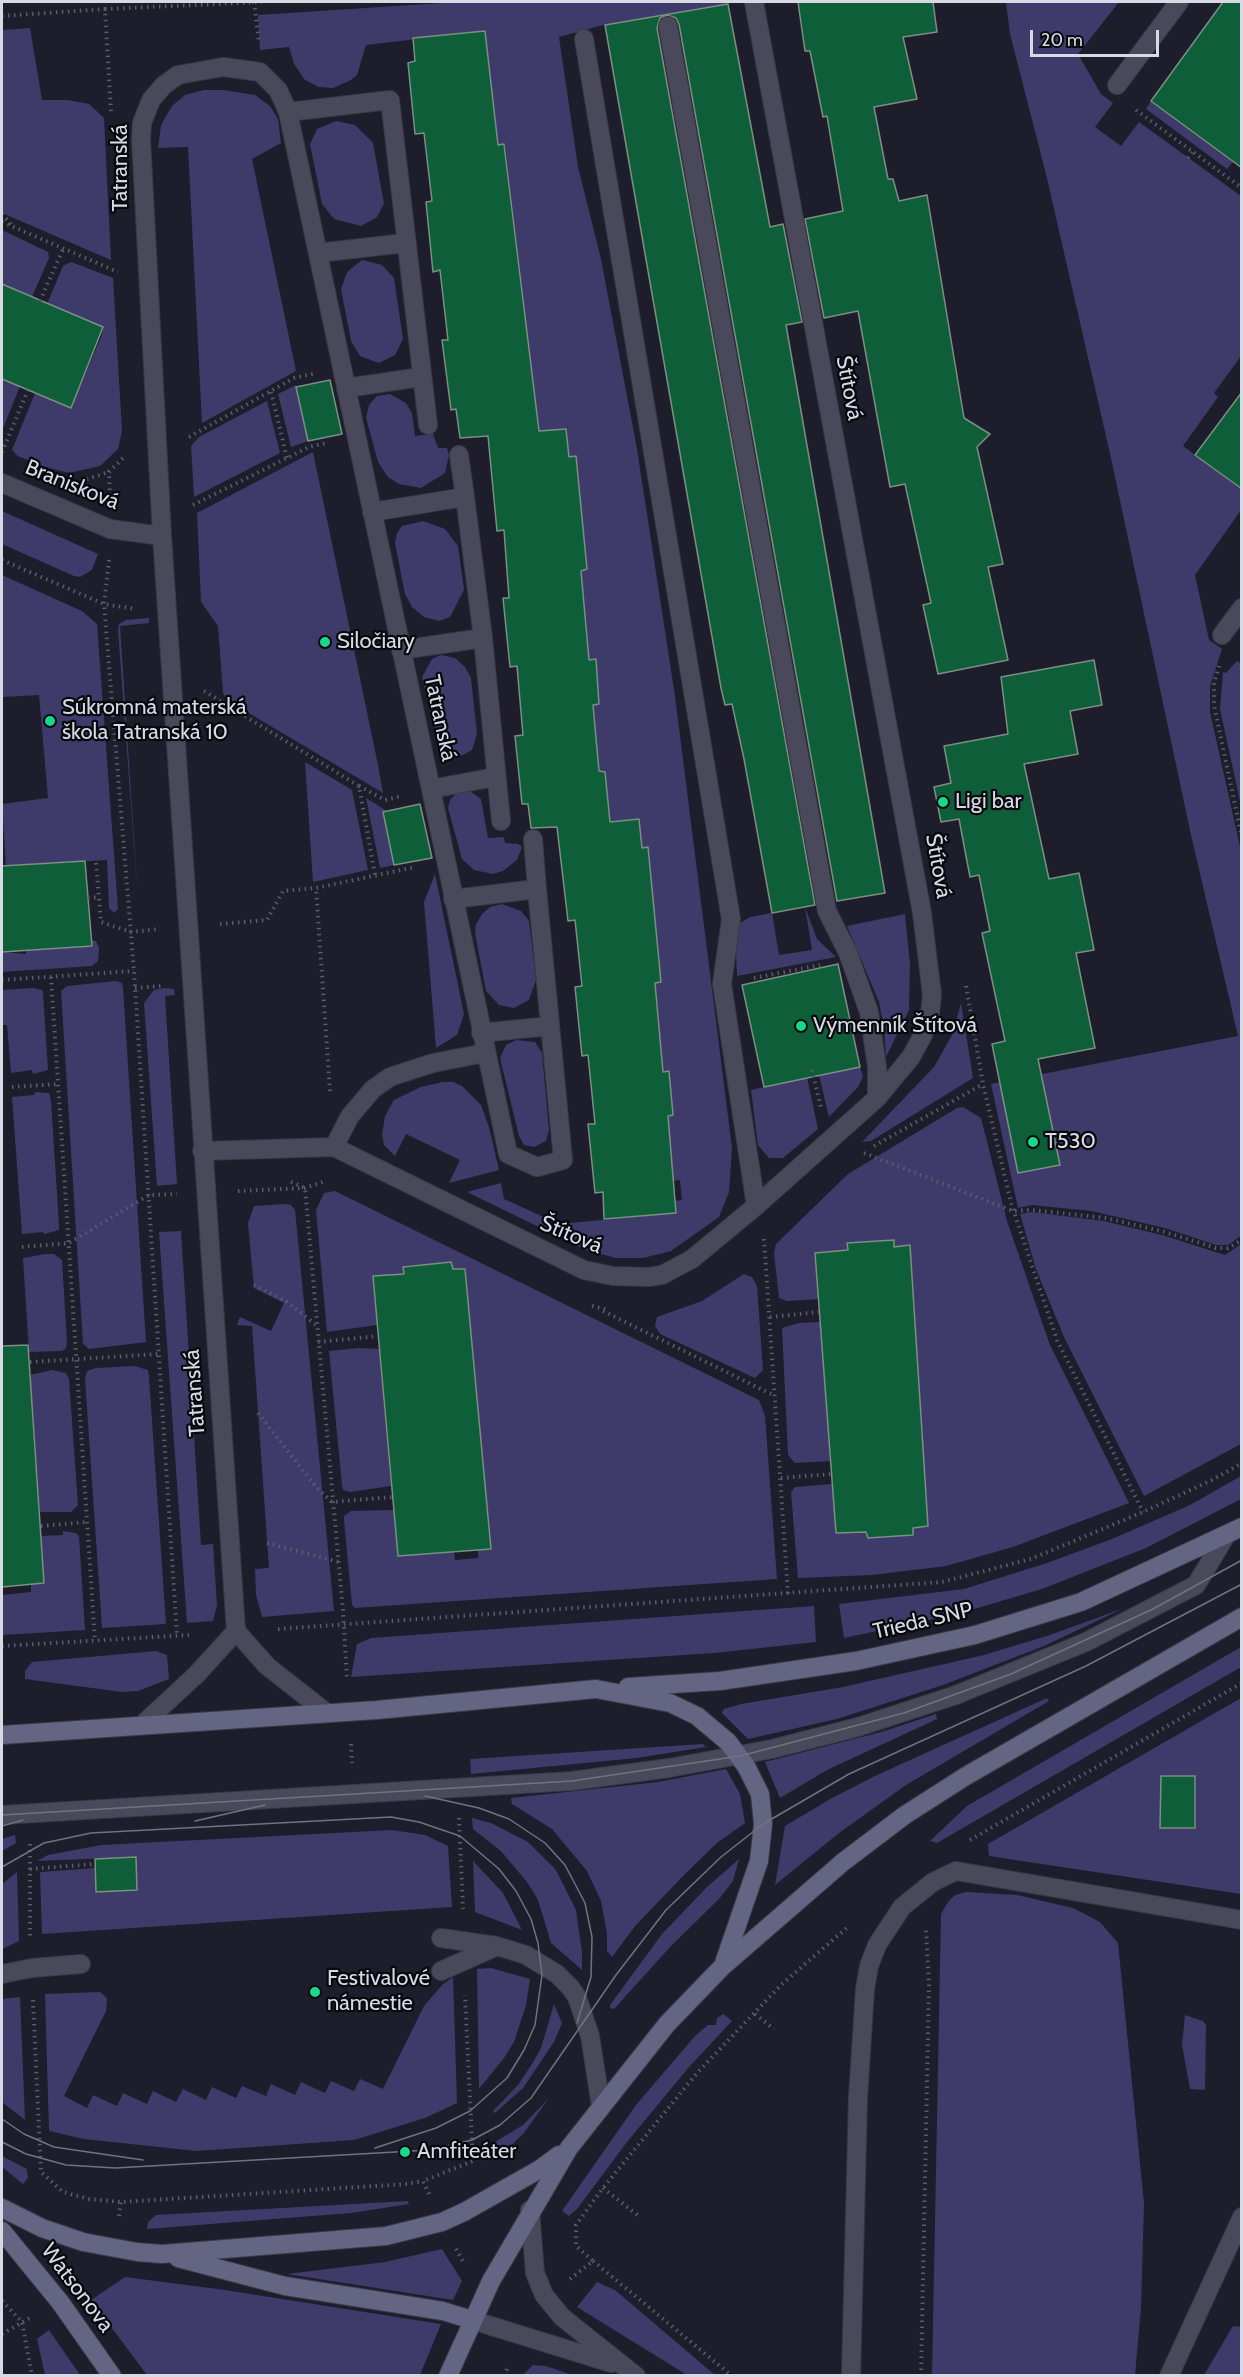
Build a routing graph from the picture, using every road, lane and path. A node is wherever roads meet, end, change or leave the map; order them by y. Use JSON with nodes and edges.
{"nodes":[{"id":1,"x":254,"y":2,"type":"edge"},
{"id":2,"x":262,"y":2,"type":"edge"},
{"id":3,"x":754,"y":2,"type":"edge"},
{"id":4,"x":1179,"y":2,"type":"edge"},
{"id":5,"x":105,"y":9,"type":"junction"},
{"id":6,"x":2,"y":16,"type":"edge"},
{"id":7,"x":668,"y":26,"type":"dead end"},
{"id":8,"x":584,"y":39,"type":"dead end"},
{"id":9,"x":260,"y":72,"type":"junction"},
{"id":10,"x":1117,"y":85,"type":"joint"},
{"id":11,"x":288,"y":112,"type":"junction"},
{"id":12,"x":112,"y":115,"type":"dead end"},
{"id":13,"x":1192,"y":152,"type":"junction"},
{"id":14,"x":1188,"y":158,"type":"dead end"},
{"id":15,"x":1242,"y":188,"type":"edge"},
{"id":16,"x":2,"y":214,"type":"edge"},
{"id":17,"x":2,"y":222,"type":"edge"},
{"id":18,"x":16,"y":229,"type":"junction"},
{"id":19,"x":405,"y":243,"type":"junction"},
{"id":20,"x":63,"y":249,"type":"junction"},
{"id":21,"x":318,"y":253,"type":"junction"},
{"id":22,"x":121,"y":262,"type":"dead end"},
{"id":23,"x":40,"y":301,"type":"dead end"},
{"id":24,"x":342,"y":368,"type":"junction"},
{"id":25,"x":421,"y":377,"type":"junction"},
{"id":26,"x":346,"y":388,"type":"junction"},
{"id":27,"x":28,"y":390,"type":"dead end"},
{"id":28,"x":271,"y":392,"type":"junction"},
{"id":29,"x":428,"y":425,"type":"dead end"},
{"id":30,"x":356,"y":437,"type":"junction"},
{"id":31,"x":157,"y":445,"type":"junction"},
{"id":32,"x":2,"y":452,"type":"edge"},
{"id":33,"x":459,"y":454,"type":"dead end"},
{"id":34,"x":287,"y":458,"type":"junction"},
{"id":35,"x":2,"y":483,"type":"edge"},
{"id":36,"x":189,"y":496,"type":"dead end"},
{"id":37,"x":465,"y":497,"type":"junction"},
{"id":38,"x":372,"y":512,"type":"junction"},
{"id":39,"x":110,"y":529,"type":"junction"},
{"id":40,"x":162,"y":536,"type":"junction"},
{"id":41,"x":2,"y":560,"type":"edge"},
{"id":42,"x":104,"y":604,"type":"junction"},
{"id":43,"x":1242,"y":608,"type":"edge"},
{"id":44,"x":1222,"y":634,"type":"joint"},
{"id":45,"x":483,"y":638,"type":"junction"},
{"id":46,"x":401,"y":650,"type":"junction"},
{"id":47,"x":203,"y":679,"type":"dead end"},
{"id":48,"x":495,"y":777,"type":"junction"},
{"id":49,"x":359,"y":786,"type":"junction"},
{"id":50,"x":431,"y":789,"type":"junction"},
{"id":51,"x":501,"y":821,"type":"dead end"},
{"id":52,"x":533,"y":838,"type":"dead end"},
{"id":53,"x":1242,"y":838,"type":"edge"},
{"id":54,"x":446,"y":861,"type":"junction"},
{"id":55,"x":96,"y":863,"type":"dead end"},
{"id":56,"x":375,"y":875,"type":"junction"},
{"id":57,"x":316,"y":888,"type":"junction"},
{"id":58,"x":537,"y":889,"type":"junction"},
{"id":59,"x":99,"y":897,"type":"junction"},
{"id":60,"x":88,"y":898,"type":"dead end"},
{"id":61,"x":453,"y":898,"type":"junction"},
{"id":62,"x":214,"y":925,"type":"dead end"},
{"id":63,"x":131,"y":932,"type":"junction"},
{"id":64,"x":826,"y":963,"type":"dead end"},
{"id":65,"x":134,"y":971,"type":"junction"},
{"id":66,"x":51,"y":977,"type":"junction"},
{"id":67,"x":753,"y":978,"type":"dead end"},
{"id":68,"x":2,"y":980,"type":"edge"},
{"id":69,"x":965,"y":984,"type":"dead end"},
{"id":70,"x":550,"y":1026,"type":"junction"},
{"id":71,"x":481,"y":1033,"type":"junction"},
{"id":72,"x":485,"y":1053,"type":"junction"},
{"id":73,"x":58,"y":1084,"type":"junction"},
{"id":74,"x":983,"y":1084,"type":"junction"},
{"id":75,"x":12,"y":1087,"type":"dead end"},
{"id":76,"x":330,"y":1095,"type":"dead end"},
{"id":77,"x":877,"y":1098,"type":"junction"},
{"id":78,"x":901,"y":1131,"type":"dead end"},
{"id":79,"x":334,"y":1147,"type":"junction"},
{"id":80,"x":202,"y":1151,"type":"junction"},
{"id":81,"x":863,"y":1152,"type":"dead end"},
{"id":82,"x":305,"y":1188,"type":"dead end"},
{"id":83,"x":149,"y":1195,"type":"junction"},
{"id":84,"x":756,"y":1206,"type":"junction"},
{"id":85,"x":1013,"y":1211,"type":"junction"},
{"id":86,"x":1242,"y":1240,"type":"edge"},
{"id":87,"x":69,"y":1243,"type":"junction"},
{"id":88,"x":22,"y":1247,"type":"dead end"},
{"id":89,"x":254,"y":1286,"type":"dead end"},
{"id":90,"x":599,"y":1309,"type":"dead end"},
{"id":91,"x":819,"y":1312,"type":"dead end"},
{"id":92,"x":770,"y":1317,"type":"junction"},
{"id":93,"x":316,"y":1325,"type":"junction"},
{"id":94,"x":378,"y":1336,"type":"dead end"},
{"id":95,"x":318,"y":1342,"type":"junction"},
{"id":96,"x":159,"y":1354,"type":"junction"},
{"id":97,"x":76,"y":1359,"type":"junction"},
{"id":98,"x":30,"y":1362,"type":"dead end"},
{"id":99,"x":775,"y":1396,"type":"junction"},
{"id":100,"x":258,"y":1413,"type":"dead end"},
{"id":101,"x":1242,"y":1463,"type":"edge"},
{"id":102,"x":831,"y":1474,"type":"dead end"},
{"id":103,"x":781,"y":1478,"type":"junction"},
{"id":104,"x":393,"y":1497,"type":"dead end"},
{"id":105,"x":332,"y":1502,"type":"junction"},
{"id":106,"x":1143,"y":1512,"type":"junction"},
{"id":107,"x":87,"y":1522,"type":"junction"},
{"id":108,"x":40,"y":1526,"type":"dead end"},
{"id":109,"x":1242,"y":1527,"type":"edge"},
{"id":110,"x":1225,"y":1537,"type":"junction"},
{"id":111,"x":267,"y":1542,"type":"dead end"},
{"id":112,"x":339,"y":1562,"type":"junction"},
{"id":113,"x":788,"y":1594,"type":"junction"},
{"id":114,"x":1242,"y":1617,"type":"edge"},
{"id":115,"x":344,"y":1626,"type":"junction"},
{"id":116,"x":236,"y":1631,"type":"junction"},
{"id":117,"x":177,"y":1636,"type":"junction"},
{"id":118,"x":95,"y":1641,"type":"junction"},
{"id":119,"x":2,"y":1646,"type":"edge"},
{"id":120,"x":596,"y":1689,"type":"junction"},
{"id":121,"x":327,"y":1713,"type":"junction"},
{"id":122,"x":142,"y":1725,"type":"junction"},
{"id":123,"x":4,"y":1733,"type":"edge"},
{"id":124,"x":740,"y":1756,"type":"junction"},
{"id":125,"x":2,"y":1815,"type":"edge"},
{"id":126,"x":95,"y":1864,"type":"dead end"},
{"id":127,"x":30,"y":1869,"type":"dead end"},
{"id":128,"x":924,"y":1889,"type":"junction"},
{"id":129,"x":1242,"y":1920,"type":"edge"},
{"id":130,"x":441,"y":1938,"type":"dead end"},
{"id":131,"x":497,"y":1946,"type":"junction"},
{"id":132,"x":81,"y":1964,"type":"dead end"},
{"id":133,"x":722,"y":1967,"type":"junction"},
{"id":134,"x":441,"y":1971,"type":"dead end"},
{"id":135,"x":2,"y":1974,"type":"edge"},
{"id":136,"x":755,"y":2014,"type":"dead end"},
{"id":137,"x":774,"y":2029,"type":"dead end"},
{"id":138,"x":601,"y":2106,"type":"junction"},
{"id":139,"x":569,"y":2148,"type":"junction"},
{"id":140,"x":41,"y":2172,"type":"dead end"},
{"id":141,"x":423,"y":2181,"type":"dead end"},
{"id":142,"x":603,"y":2188,"type":"dead end"},
{"id":143,"x":2,"y":2208,"type":"edge"},
{"id":144,"x":530,"y":2210,"type":"junction"},
{"id":145,"x":640,"y":2217,"type":"dead end"},
{"id":146,"x":1242,"y":2217,"type":"edge"},
{"id":147,"x":2,"y":2231,"type":"edge"},
{"id":148,"x":162,"y":2253,"type":"junction"},
{"id":149,"x":593,"y":2261,"type":"dead end"},
{"id":150,"x":2,"y":2301,"type":"edge"},
{"id":151,"x":472,"y":2320,"type":"junction"},
{"id":152,"x":22,"y":2322,"type":"junction"},
{"id":153,"x":2,"y":2334,"type":"edge"},
{"id":154,"x":630,"y":2371,"type":"edge"},
{"id":155,"x":32,"y":2376,"type":"edge"},
{"id":156,"x":112,"y":2376,"type":"edge"},
{"id":157,"x":448,"y":2376,"type":"edge"},
{"id":158,"x":732,"y":2376,"type":"edge"},
{"id":159,"x":851,"y":2376,"type":"edge"},
{"id":160,"x":921,"y":2376,"type":"edge"},
{"id":161,"x":1169,"y":2376,"type":"edge"}],
"edges":[{"from":1,"to":2,"type":"path"},
{"from":1,"to":5,"type":"path"},
{"from":1,"to":9,"type":"path"},
{"from":3,"to":77,"type":"street","name":"Štítová"},
{"from":4,"to":10,"type":"street"},
{"from":5,"to":6,"type":"path"},
{"from":5,"to":12,"type":"path"},
{"from":7,"to":77,"type":"street"},
{"from":8,"to":84,"type":"street"},
{"from":9,"to":11,"type":"street","name":"Tatranská"},
{"from":9,"to":31,"type":"street","name":"Tatranská"},
{"from":10,"to":13,"type":"path"},
{"from":11,"to":19,"type":"street"},
{"from":11,"to":21,"type":"street","name":"Tatranská"},
{"from":13,"to":14,"type":"path"},
{"from":13,"to":15,"type":"path"},
{"from":16,"to":18,"type":"path"},
{"from":17,"to":18,"type":"path"},
{"from":18,"to":20,"type":"path"},
{"from":19,"to":21,"type":"street"},
{"from":19,"to":25,"type":"street"},
{"from":20,"to":22,"type":"path"},
{"from":20,"to":23,"type":"path"},
{"from":21,"to":24,"type":"street","name":"Tatranská"},
{"from":24,"to":26,"type":"street","name":"Tatranská"},
{"from":24,"to":28,"type":"path"},
{"from":25,"to":26,"type":"street"},
{"from":25,"to":29,"type":"street"},
{"from":26,"to":30,"type":"street","name":"Tatranská"},
{"from":27,"to":32,"type":"path"},
{"from":28,"to":31,"type":"path"},
{"from":28,"to":34,"type":"path"},
{"from":30,"to":34,"type":"path"},
{"from":30,"to":38,"type":"street","name":"Tatranská"},
{"from":31,"to":40,"type":"street","name":"Tatranská"},
{"from":33,"to":37,"type":"street"},
{"from":34,"to":36,"type":"path"},
{"from":35,"to":39,"type":"street","name":"Branisková"},
{"from":37,"to":38,"type":"street"},
{"from":37,"to":45,"type":"street"},
{"from":38,"to":46,"type":"street","name":"Tatranská"},
{"from":39,"to":40,"type":"street","name":"Branisková"},
{"from":39,"to":42,"type":"path"},
{"from":40,"to":80,"type":"street","name":"Tatranská"},
{"from":41,"to":42,"type":"path"},
{"from":42,"to":63,"type":"path"},
{"from":43,"to":44,"type":"street"},
{"from":44,"to":53,"type":"path"},
{"from":45,"to":46,"type":"street"},
{"from":45,"to":48,"type":"street"},
{"from":46,"to":50,"type":"street","name":"Tatranská"},
{"from":47,"to":49,"type":"path"},
{"from":48,"to":50,"type":"street"},
{"from":48,"to":51,"type":"street"},
{"from":49,"to":50,"type":"path"},
{"from":49,"to":56,"type":"path"},
{"from":50,"to":54,"type":"street","name":"Tatranská"},
{"from":52,"to":58,"type":"street"},
{"from":54,"to":56,"type":"path"},
{"from":54,"to":61,"type":"street","name":"Tatranská"},
{"from":55,"to":59,"type":"path"},
{"from":56,"to":57,"type":"path"},
{"from":57,"to":62,"type":"path"},
{"from":57,"to":76,"type":"path"},
{"from":58,"to":61,"type":"street"},
{"from":58,"to":70,"type":"street"},
{"from":59,"to":60,"type":"path"},
{"from":59,"to":63,"type":"path"},
{"from":61,"to":71,"type":"street","name":"Tatranská"},
{"from":63,"to":65,"type":"path"},
{"from":64,"to":67,"type":"path"},
{"from":65,"to":66,"type":"path"},
{"from":65,"to":83,"type":"path"},
{"from":66,"to":68,"type":"path"},
{"from":66,"to":73,"type":"path"},
{"from":69,"to":74,"type":"path"},
{"from":70,"to":71,"type":"street"},
{"from":70,"to":72,"type":"street","name":"Tatranská"},
{"from":71,"to":72,"type":"street","name":"Tatranská"},
{"from":72,"to":79,"type":"street"},
{"from":73,"to":75,"type":"path"},
{"from":73,"to":87,"type":"path"},
{"from":74,"to":78,"type":"path"},
{"from":74,"to":85,"type":"path"},
{"from":77,"to":84,"type":"street","name":"Štítová"},
{"from":79,"to":80,"type":"street"},
{"from":79,"to":84,"type":"street","name":"Štítová"},
{"from":80,"to":116,"type":"street","name":"Tatranská"},
{"from":81,"to":85,"type":"path"},
{"from":82,"to":93,"type":"path"},
{"from":83,"to":87,"type":"path"},
{"from":83,"to":96,"type":"path"},
{"from":84,"to":92,"type":"path"},
{"from":85,"to":86,"type":"path"},
{"from":85,"to":106,"type":"path"},
{"from":87,"to":88,"type":"path"},
{"from":87,"to":97,"type":"path"},
{"from":89,"to":93,"type":"path"},
{"from":90,"to":99,"type":"path"},
{"from":91,"to":92,"type":"path"},
{"from":92,"to":99,"type":"path"},
{"from":93,"to":95,"type":"path"},
{"from":94,"to":95,"type":"path"},
{"from":95,"to":105,"type":"path"},
{"from":96,"to":97,"type":"path"},
{"from":96,"to":117,"type":"path"},
{"from":97,"to":98,"type":"path"},
{"from":97,"to":107,"type":"path"},
{"from":99,"to":103,"type":"path"},
{"from":100,"to":105,"type":"path"},
{"from":101,"to":106,"type":"path"},
{"from":102,"to":103,"type":"path"},
{"from":103,"to":113,"type":"path"},
{"from":104,"to":105,"type":"path"},
{"from":105,"to":112,"type":"path"},
{"from":106,"to":113,"type":"path"},
{"from":107,"to":108,"type":"path"},
{"from":107,"to":118,"type":"path"},
{"from":109,"to":110,"type":"street","name":"Trieda SNP"},
{"from":110,"to":120,"type":"street","name":"Trieda SNP"},
{"from":110,"to":124,"type":"street"},
{"from":111,"to":112,"type":"path"},
{"from":112,"to":115,"type":"path"},
{"from":113,"to":115,"type":"path"},
{"from":114,"to":133,"type":"street"},
{"from":115,"to":116,"type":"path"},
{"from":116,"to":117,"type":"path"},
{"from":116,"to":121,"type":"street"},
{"from":116,"to":122,"type":"street"},
{"from":117,"to":118,"type":"path"},
{"from":118,"to":119,"type":"path"},
{"from":120,"to":121,"type":"street"},
{"from":120,"to":124,"type":"street"},
{"from":121,"to":122,"type":"street"},
{"from":122,"to":123,"type":"street"},
{"from":124,"to":125,"type":"street"},
{"from":124,"to":133,"type":"street"},
{"from":126,"to":127,"type":"path"},
{"from":128,"to":129,"type":"street"},
{"from":128,"to":159,"type":"street"},
{"from":128,"to":160,"type":"path"},
{"from":130,"to":131,"type":"street"},
{"from":131,"to":134,"type":"street"},
{"from":131,"to":138,"type":"street"},
{"from":132,"to":135,"type":"street"},
{"from":133,"to":138,"type":"street"},
{"from":136,"to":137,"type":"path"},
{"from":138,"to":139,"type":"street"},
{"from":139,"to":144,"type":"street"},
{"from":139,"to":148,"type":"street"},
{"from":140,"to":141,"type":"path"},
{"from":142,"to":145,"type":"path"},
{"from":143,"to":148,"type":"street"},
{"from":144,"to":151,"type":"street"},
{"from":144,"to":154,"type":"street"},
{"from":146,"to":161,"type":"street"},
{"from":147,"to":156,"type":"street","name":"Watsonova"},
{"from":148,"to":151,"type":"street"},
{"from":149,"to":158,"type":"path"},
{"from":150,"to":152,"type":"path"},
{"from":151,"to":154,"type":"street"},
{"from":151,"to":157,"type":"street"},
{"from":152,"to":153,"type":"path"},
{"from":152,"to":155,"type":"path"}]}
